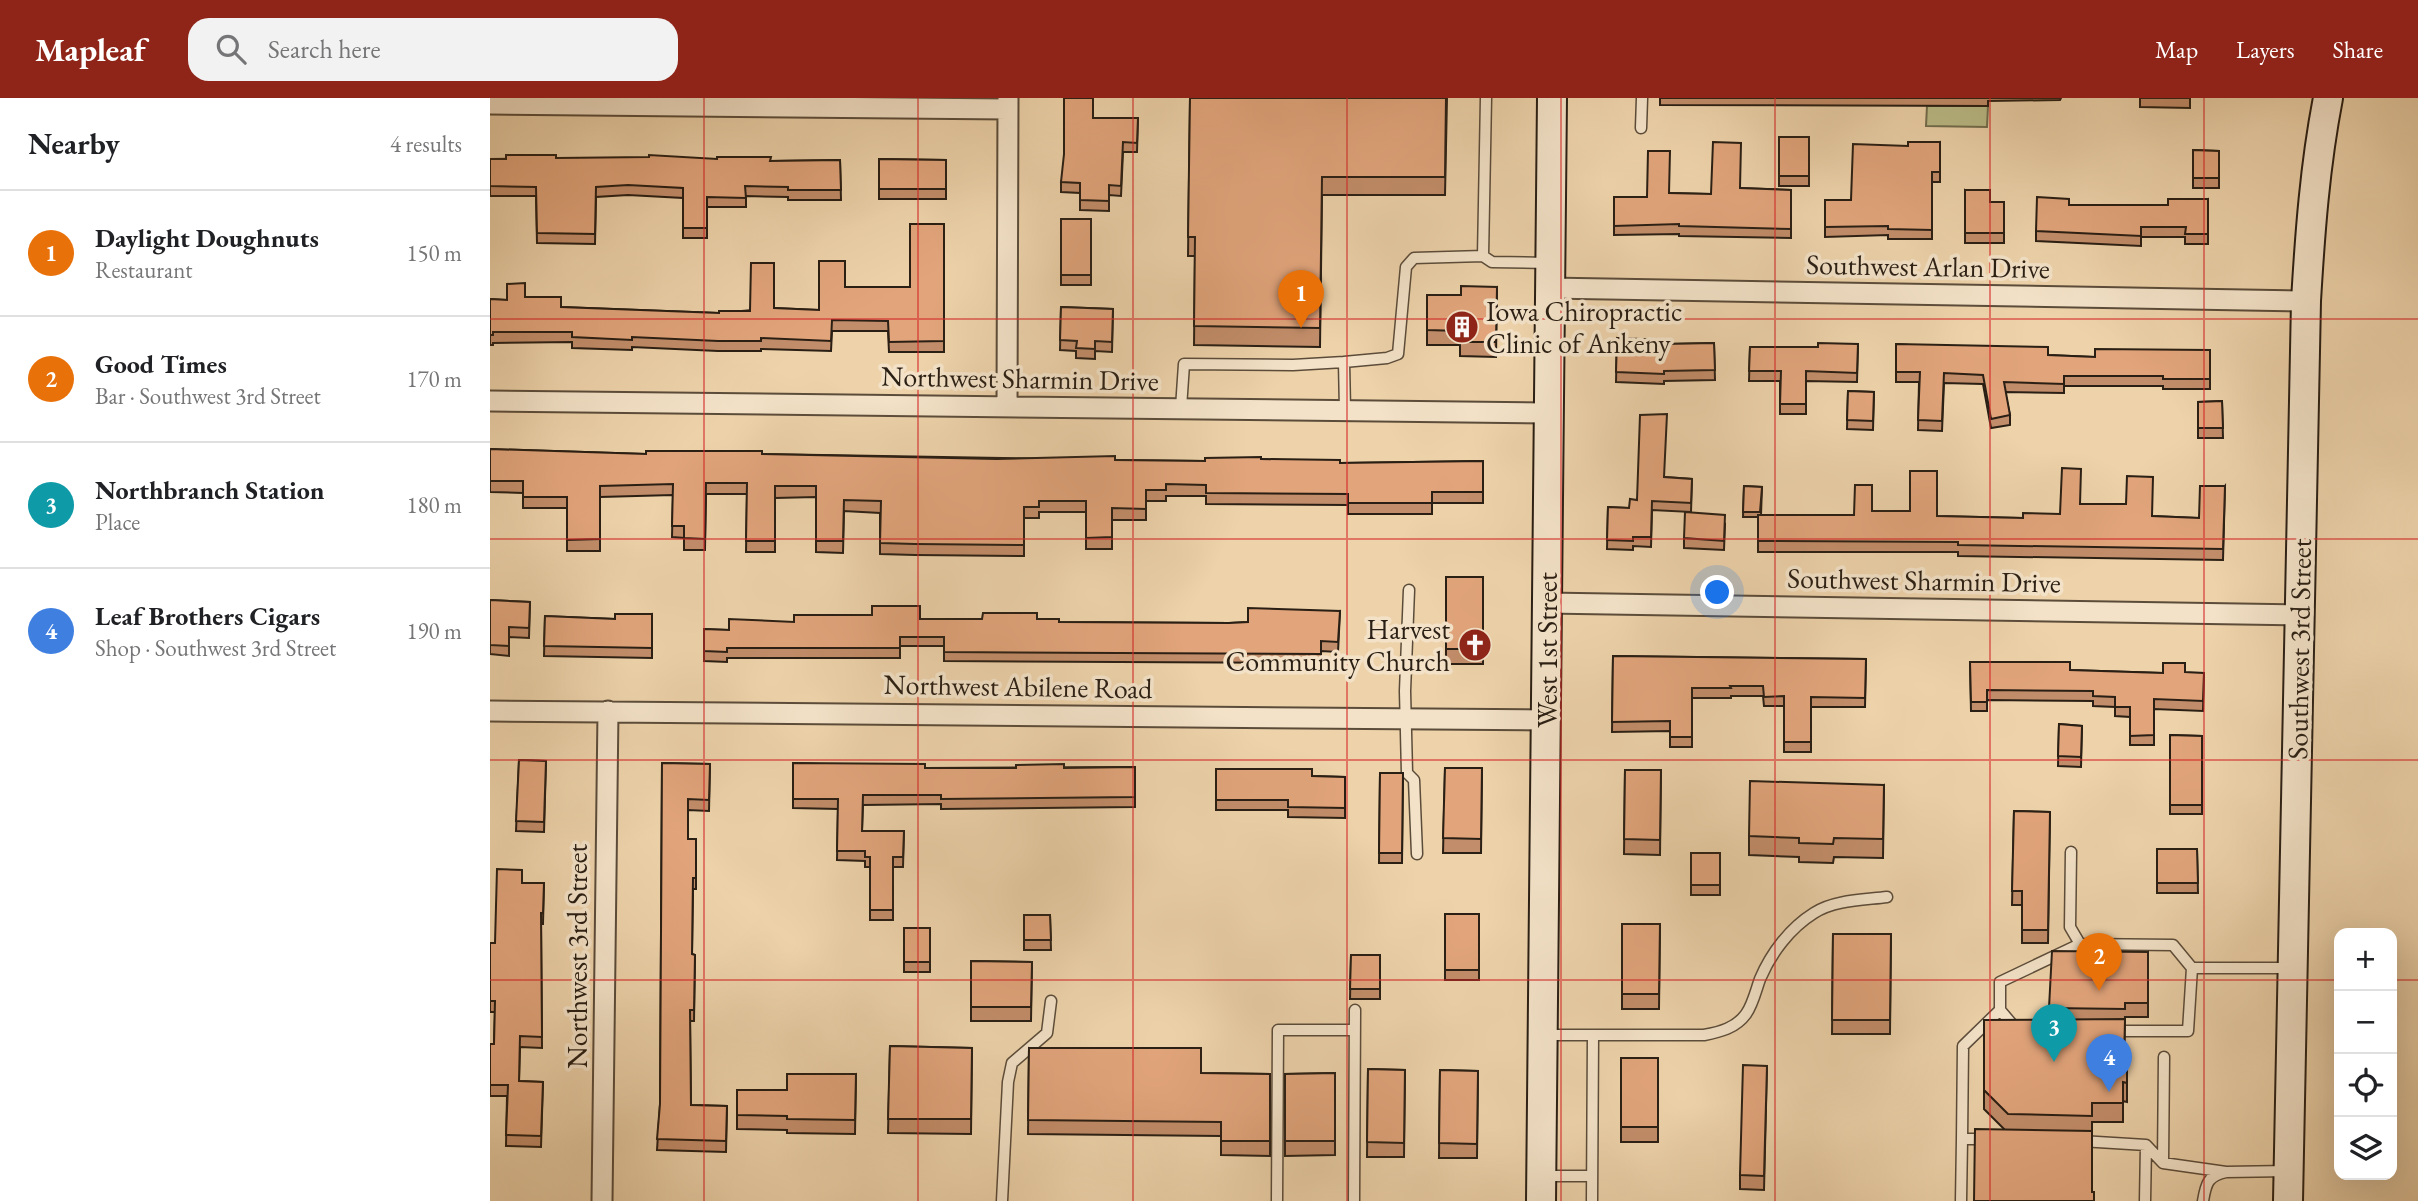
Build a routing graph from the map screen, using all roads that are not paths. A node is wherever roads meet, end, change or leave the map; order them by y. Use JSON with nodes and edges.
{"nodes":[{"id":1,"x":1486,"y":98,"type":"edge"},
{"id":2,"x":1552,"y":98,"type":"edge"},
{"id":3,"x":1642,"y":98,"type":"edge"},
{"id":4,"x":2328,"y":98,"type":"edge"},
{"id":5,"x":490,"y":104,"type":"edge"},
{"id":6,"x":1008,"y":104,"type":"edge"},
{"id":7,"x":1641,"y":128,"type":"dead end"},
{"id":8,"x":1483,"y":256,"type":"junction"},
{"id":9,"x":1550,"y":275,"type":"junction"},
{"id":10,"x":2306,"y":301,"type":"junction"},
{"id":11,"x":1344,"y":362,"type":"junction"},
{"id":12,"x":490,"y":401,"type":"edge"},
{"id":13,"x":1007,"y":405,"type":"junction"},
{"id":14,"x":1181,"y":408,"type":"junction"},
{"id":15,"x":1345,"y":410,"type":"junction"},
{"id":16,"x":1549,"y":412,"type":"junction"},
{"id":17,"x":1409,"y":590,"type":"dead end"},
{"id":18,"x":1547,"y":603,"type":"junction"},
{"id":19,"x":2300,"y":615,"type":"junction"},
{"id":20,"x":490,"y":710,"type":"edge"},
{"id":21,"x":608,"y":711,"type":"junction"},
{"id":22,"x":1405,"y":719,"type":"junction"},
{"id":23,"x":1546,"y":720,"type":"junction"},
{"id":24,"x":2071,"y":852,"type":"dead end"},
{"id":25,"x":1416,"y":853,"type":"dead end"},
{"id":26,"x":1887,"y":897,"type":"dead end"},
{"id":27,"x":2080,"y":944,"type":"junction"},
{"id":28,"x":2192,"y":968,"type":"junction"},
{"id":29,"x":2292,"y":968,"type":"junction"},
{"id":30,"x":1051,"y":1001,"type":"dead end"},
{"id":31,"x":1355,"y":1010,"type":"dead end"},
{"id":32,"x":2000,"y":1010,"type":"junction"},
{"id":33,"x":1355,"y":1030,"type":"junction"},
{"id":34,"x":2030,"y":1030,"type":"edge"},
{"id":35,"x":2096,"y":1031,"type":"edge"},
{"id":36,"x":1543,"y":1035,"type":"junction"},
{"id":37,"x":1593,"y":1035,"type":"junction"},
{"id":38,"x":2164,"y":1057,"type":"dead end"},
{"id":39,"x":1962,"y":1139,"type":"junction"},
{"id":40,"x":2002,"y":1140,"type":"edge"},
{"id":41,"x":2068,"y":1141,"type":"edge"},
{"id":42,"x":2146,"y":1145,"type":"junction"},
{"id":43,"x":2163,"y":1163,"type":"junction"},
{"id":44,"x":2288,"y":1171,"type":"junction"},
{"id":45,"x":2226,"y":1172,"type":"junction"},
{"id":46,"x":1592,"y":1176,"type":"junction"},
{"id":47,"x":1541,"y":1188,"type":"edge"},
{"id":48,"x":602,"y":1201,"type":"edge"},
{"id":49,"x":1002,"y":1201,"type":"edge"},
{"id":50,"x":1277,"y":1201,"type":"edge"},
{"id":51,"x":1354,"y":1201,"type":"edge"},
{"id":52,"x":1592,"y":1201,"type":"edge"},
{"id":53,"x":1961,"y":1201,"type":"edge"},
{"id":54,"x":2145,"y":1201,"type":"edge"},
{"id":55,"x":2203,"y":1201,"type":"edge"},
{"id":56,"x":2288,"y":1201,"type":"edge"}],
"edges":[{"from":1,"to":8,"type":"lane"},
{"from":2,"to":9,"type":"street","name":"West 1st Street"},
{"from":3,"to":7,"type":"lane"},
{"from":4,"to":10,"type":"street","name":"Southwest 3rd Street"},
{"from":5,"to":6,"type":"street"},
{"from":6,"to":13,"type":"street"},
{"from":8,"to":9,"type":"lane"},
{"from":8,"to":11,"type":"lane"},
{"from":9,"to":10,"type":"street","name":"Southwest Arlan Drive"},
{"from":9,"to":16,"type":"street","name":"West 1st Street"},
{"from":10,"to":19,"type":"street","name":"Southwest 3rd Street"},
{"from":11,"to":14,"type":"lane"},
{"from":11,"to":15,"type":"lane"},
{"from":12,"to":13,"type":"street","name":"Northwest Sharmin Drive"},
{"from":13,"to":14,"type":"street","name":"Northwest Sharmin Drive"},
{"from":14,"to":15,"type":"street","name":"Northwest Sharmin Drive"},
{"from":15,"to":16,"type":"street","name":"Northwest Sharmin Drive"},
{"from":16,"to":18,"type":"street","name":"West 1st Street"},
{"from":17,"to":22,"type":"lane"},
{"from":18,"to":19,"type":"street","name":"Southwest Sharmin Drive"},
{"from":18,"to":23,"type":"street","name":"West 1st Street"},
{"from":19,"to":29,"type":"street","name":"Southwest 3rd Street"},
{"from":20,"to":21,"type":"street","name":"Northwest Abilene Road"},
{"from":21,"to":22,"type":"street","name":"Northwest Abilene Road"},
{"from":21,"to":48,"type":"street","name":"Northwest 3rd Street"},
{"from":22,"to":23,"type":"street","name":"Northwest Abilene Road"},
{"from":22,"to":25,"type":"lane"},
{"from":23,"to":36,"type":"street","name":"West 1st Street"},
{"from":24,"to":27,"type":"lane"},
{"from":26,"to":37,"type":"lane"},
{"from":27,"to":28,"type":"lane"},
{"from":27,"to":32,"type":"lane"},
{"from":28,"to":29,"type":"lane"},
{"from":28,"to":35,"type":"lane"},
{"from":29,"to":44,"type":"street","name":"Southwest 3rd Street"},
{"from":30,"to":49,"type":"lane"},
{"from":31,"to":33,"type":"lane"},
{"from":32,"to":34,"type":"lane"},
{"from":32,"to":39,"type":"lane"},
{"from":33,"to":50,"type":"lane"},
{"from":33,"to":51,"type":"lane"},
{"from":36,"to":37,"type":"lane"},
{"from":36,"to":47,"type":"street","name":"West 1st Street"},
{"from":37,"to":46,"type":"lane"},
{"from":38,"to":43,"type":"lane"},
{"from":39,"to":40,"type":"lane"},
{"from":39,"to":53,"type":"lane"},
{"from":41,"to":42,"type":"lane"},
{"from":42,"to":43,"type":"lane"},
{"from":42,"to":54,"type":"lane"},
{"from":43,"to":45,"type":"lane"},
{"from":44,"to":45,"type":"lane"},
{"from":44,"to":56,"type":"street","name":"Southwest 3rd Street"},
{"from":45,"to":55,"type":"lane"},
{"from":46,"to":47,"type":"lane"},
{"from":46,"to":52,"type":"lane"}]}
